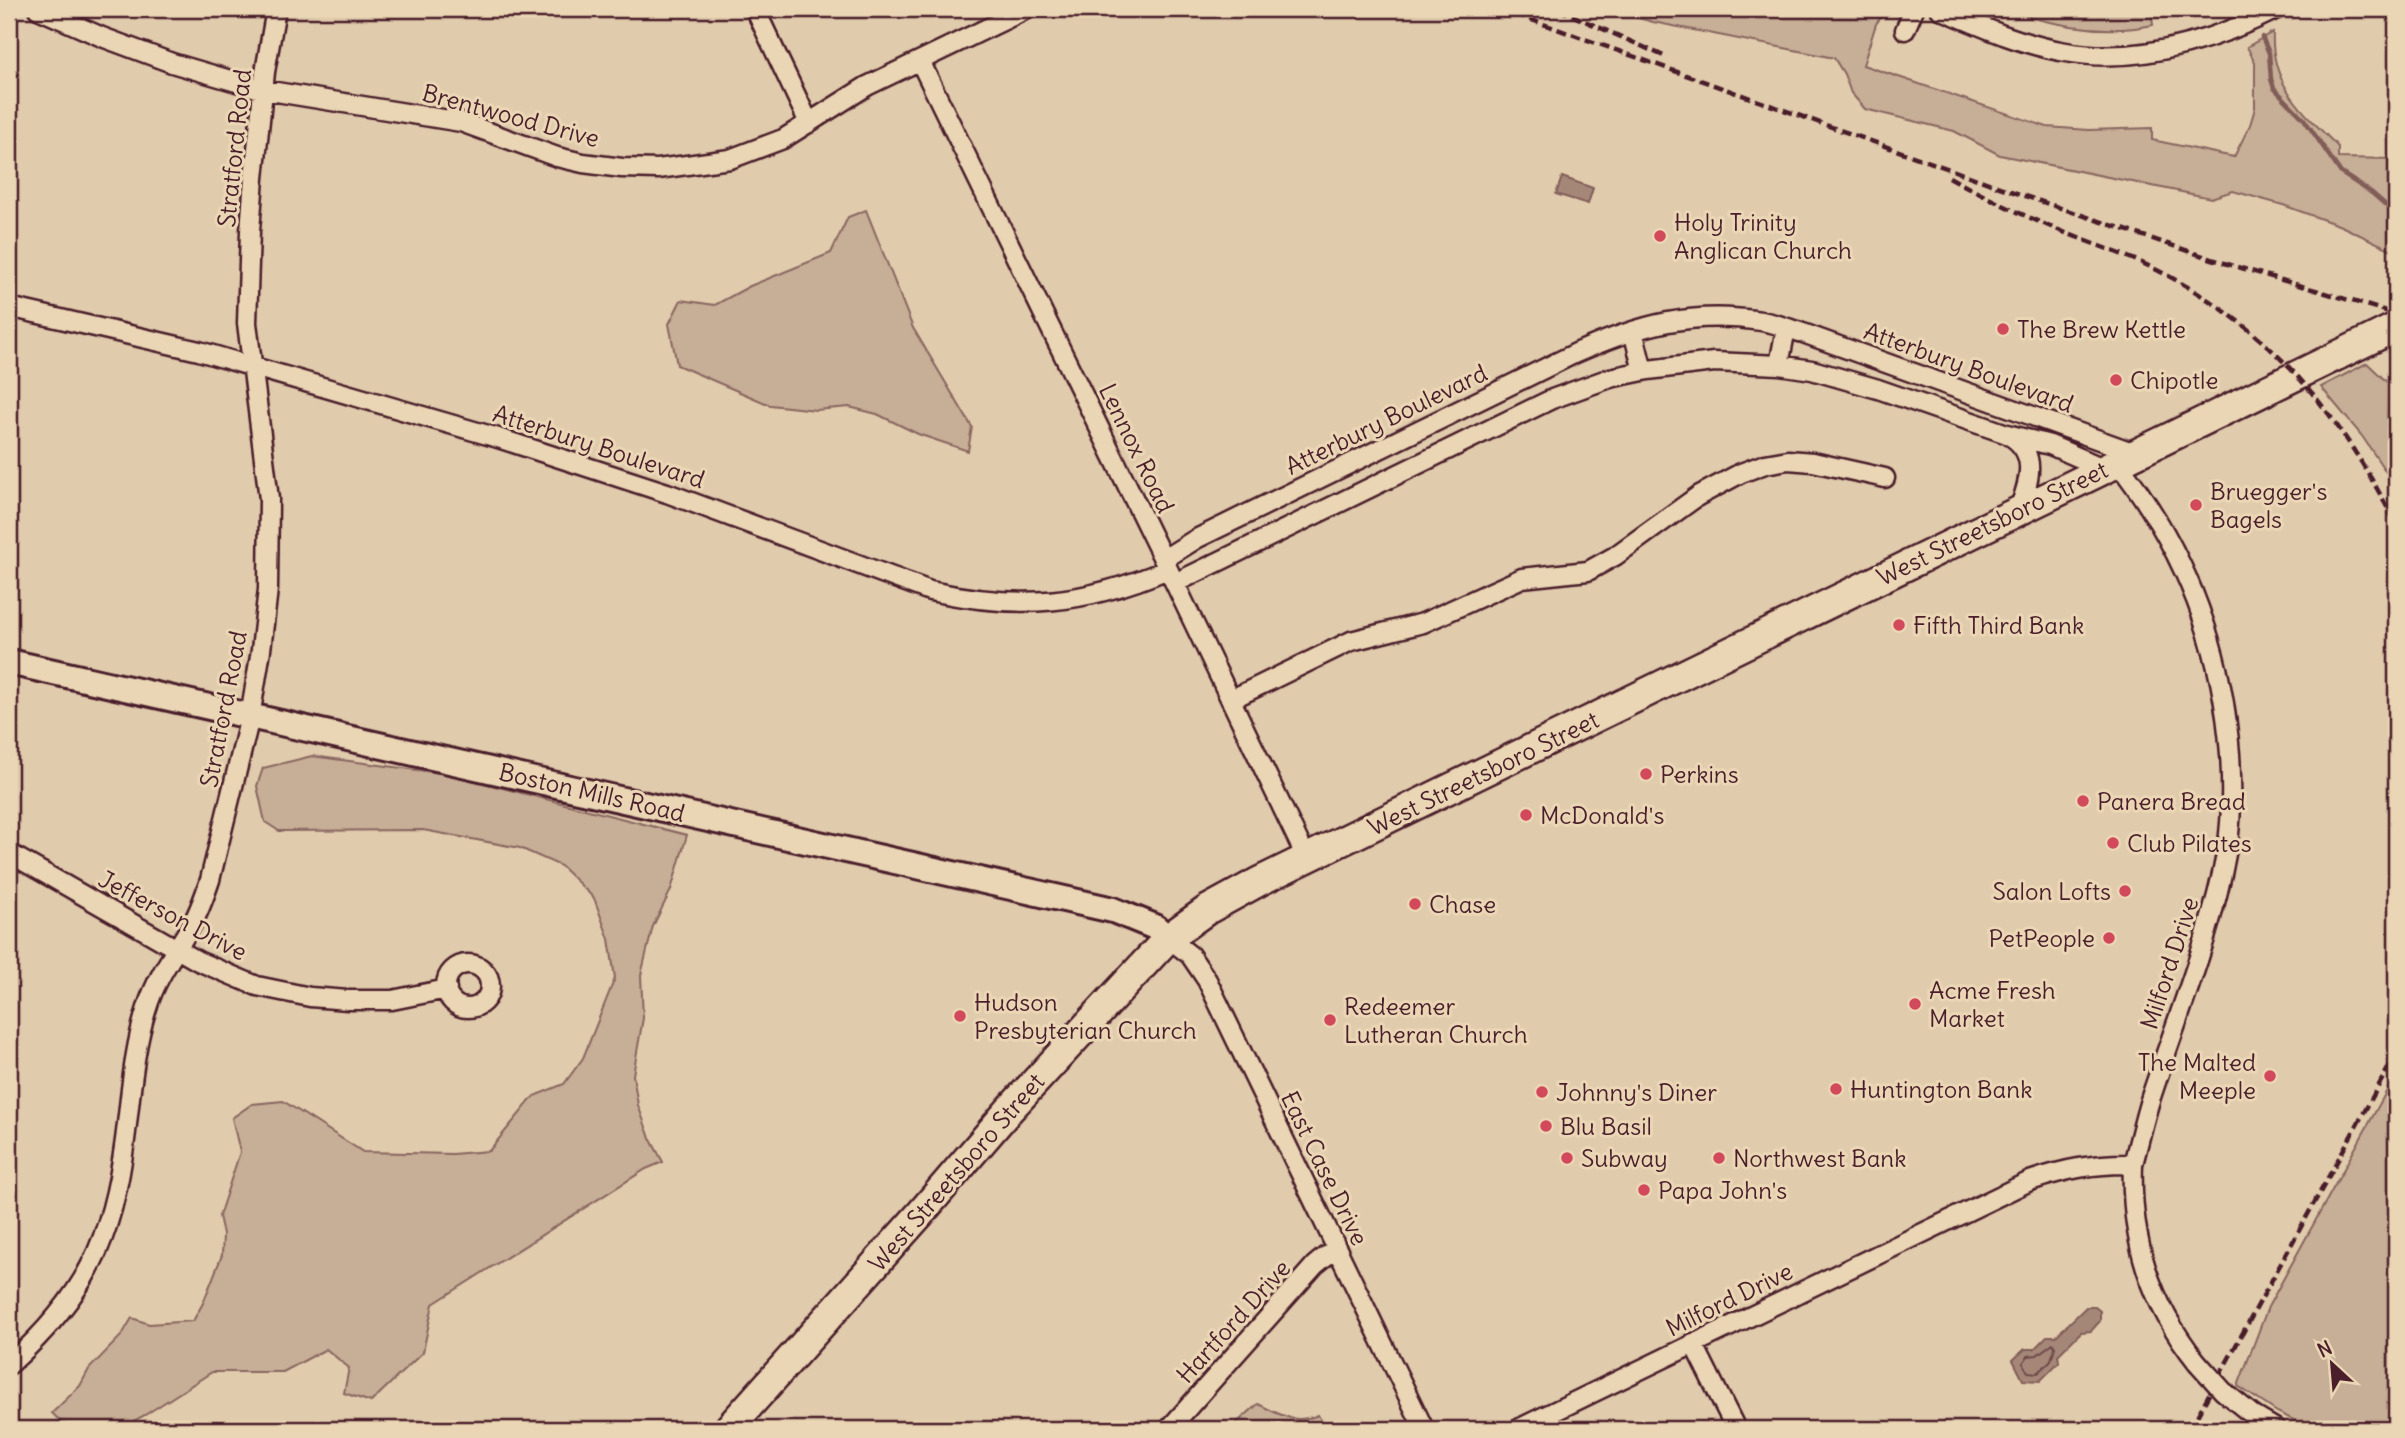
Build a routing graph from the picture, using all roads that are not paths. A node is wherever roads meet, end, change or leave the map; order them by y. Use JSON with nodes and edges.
{"nodes":[{"id":1,"x":38,"y":9,"type":"edge"},
{"id":2,"x":276,"y":9,"type":"edge"},
{"id":3,"x":755,"y":9,"type":"edge"},
{"id":4,"x":1027,"y":9,"type":"edge"},
{"id":5,"x":1914,"y":9,"type":"edge"},
{"id":6,"x":1940,"y":9,"type":"edge"},
{"id":7,"x":2277,"y":9,"type":"edge"},
{"id":8,"x":1905,"y":30,"type":"dead end"},
{"id":9,"x":920,"y":61,"type":"junction"},
{"id":10,"x":264,"y":90,"type":"junction"},
{"id":11,"x":809,"y":123,"type":"junction"},
{"id":12,"x":9,"y":307,"type":"edge"},
{"id":13,"x":2396,"y":327,"type":"edge"},
{"id":14,"x":1786,"y":328,"type":"junction"},
{"id":15,"x":1633,"y":331,"type":"junction"},
{"id":16,"x":1779,"y":365,"type":"junction"},
{"id":17,"x":253,"y":366,"type":"junction"},
{"id":18,"x":1643,"y":371,"type":"junction"},
{"id":19,"x":2007,"y":434,"type":"junction"},
{"id":20,"x":2118,"y":461,"type":"junction"},
{"id":21,"x":1885,"y":478,"type":"dead end"},
{"id":22,"x":2019,"y":510,"type":"junction"},
{"id":23,"x":1169,"y":570,"type":"junction"},
{"id":24,"x":9,"y":662,"type":"edge"},
{"id":25,"x":1232,"y":699,"type":"junction"},
{"id":26,"x":250,"y":717,"type":"junction"},
{"id":27,"x":9,"y":853,"type":"edge"},
{"id":28,"x":1307,"y":859,"type":"junction"},
{"id":29,"x":1168,"y":938,"type":"junction"},
{"id":30,"x":176,"y":949,"type":"junction"},
{"id":31,"x":447,"y":989,"type":"dead end"},
{"id":32,"x":2133,"y":1164,"type":"junction"},
{"id":33,"x":1338,"y":1251,"type":"junction"},
{"id":34,"x":1693,"y":1343,"type":"junction"},
{"id":35,"x":9,"y":1365,"type":"edge"},
{"id":36,"x":729,"y":1429,"type":"edge"},
{"id":37,"x":1169,"y":1429,"type":"edge"},
{"id":38,"x":1424,"y":1429,"type":"edge"},
{"id":39,"x":1518,"y":1429,"type":"edge"},
{"id":40,"x":1736,"y":1429,"type":"edge"},
{"id":41,"x":2276,"y":1429,"type":"edge"}],
"edges":[{"from":1,"to":10,"type":"street","name":"Brentwood Drive"},
{"from":2,"to":10,"type":"street","name":"Stratford Road"},
{"from":3,"to":11,"type":"street"},
{"from":4,"to":9,"type":"street","name":"Brentwood Drive"},
{"from":5,"to":8,"type":"street"},
{"from":6,"to":7,"type":"street"},
{"from":9,"to":11,"type":"street","name":"Brentwood Drive"},
{"from":9,"to":23,"type":"street","name":"Lennox Road"},
{"from":10,"to":11,"type":"street","name":"Brentwood Drive"},
{"from":10,"to":17,"type":"street","name":"Stratford Road"},
{"from":12,"to":17,"type":"street","name":"Atterbury Boulevard"},
{"from":13,"to":20,"type":"main road","name":"West Streetsboro Street"},
{"from":14,"to":15,"type":"street","name":"Atterbury Boulevard"},
{"from":14,"to":16,"type":"street"},
{"from":14,"to":20,"type":"street","name":"Atterbury Boulevard"},
{"from":15,"to":18,"type":"street"},
{"from":15,"to":23,"type":"street","name":"Atterbury Boulevard"},
{"from":16,"to":18,"type":"street","name":"Atterbury Boulevard"},
{"from":16,"to":19,"type":"street","name":"Atterbury Boulevard"},
{"from":17,"to":23,"type":"street","name":"Atterbury Boulevard"},
{"from":17,"to":26,"type":"street","name":"Stratford Road"},
{"from":18,"to":23,"type":"street","name":"Atterbury Boulevard"},
{"from":19,"to":20,"type":"street","name":"Atterbury Boulevard"},
{"from":19,"to":22,"type":"street","name":"Atterbury Boulevard"},
{"from":20,"to":22,"type":"main road","name":"West Streetsboro Street"},
{"from":20,"to":32,"type":"street","name":"Milford Drive"},
{"from":21,"to":25,"type":"street"},
{"from":22,"to":28,"type":"main road","name":"West Streetsboro Street"},
{"from":23,"to":25,"type":"street","name":"Lennox Road"},
{"from":24,"to":26,"type":"street","name":"Boston Mills Road"},
{"from":25,"to":28,"type":"street","name":"Lennox Road"},
{"from":26,"to":29,"type":"street","name":"Boston Mills Road"},
{"from":26,"to":30,"type":"street","name":"Stratford Road"},
{"from":27,"to":30,"type":"street","name":"Jefferson Drive"},
{"from":28,"to":29,"type":"main road","name":"West Streetsboro Street"},
{"from":29,"to":33,"type":"street","name":"East Case Drive"},
{"from":29,"to":36,"type":"main road","name":"West Streetsboro Street"},
{"from":30,"to":31,"type":"street","name":"Jefferson Drive"},
{"from":30,"to":35,"type":"street","name":"Stratford Road"},
{"from":32,"to":34,"type":"street","name":"Milford Drive"},
{"from":32,"to":41,"type":"street","bridge":true},
{"from":33,"to":37,"type":"street","name":"Hartford Drive"},
{"from":33,"to":38,"type":"street","name":"East Case Drive"},
{"from":34,"to":39,"type":"street","name":"Milford Drive"},
{"from":34,"to":40,"type":"street"}]}
